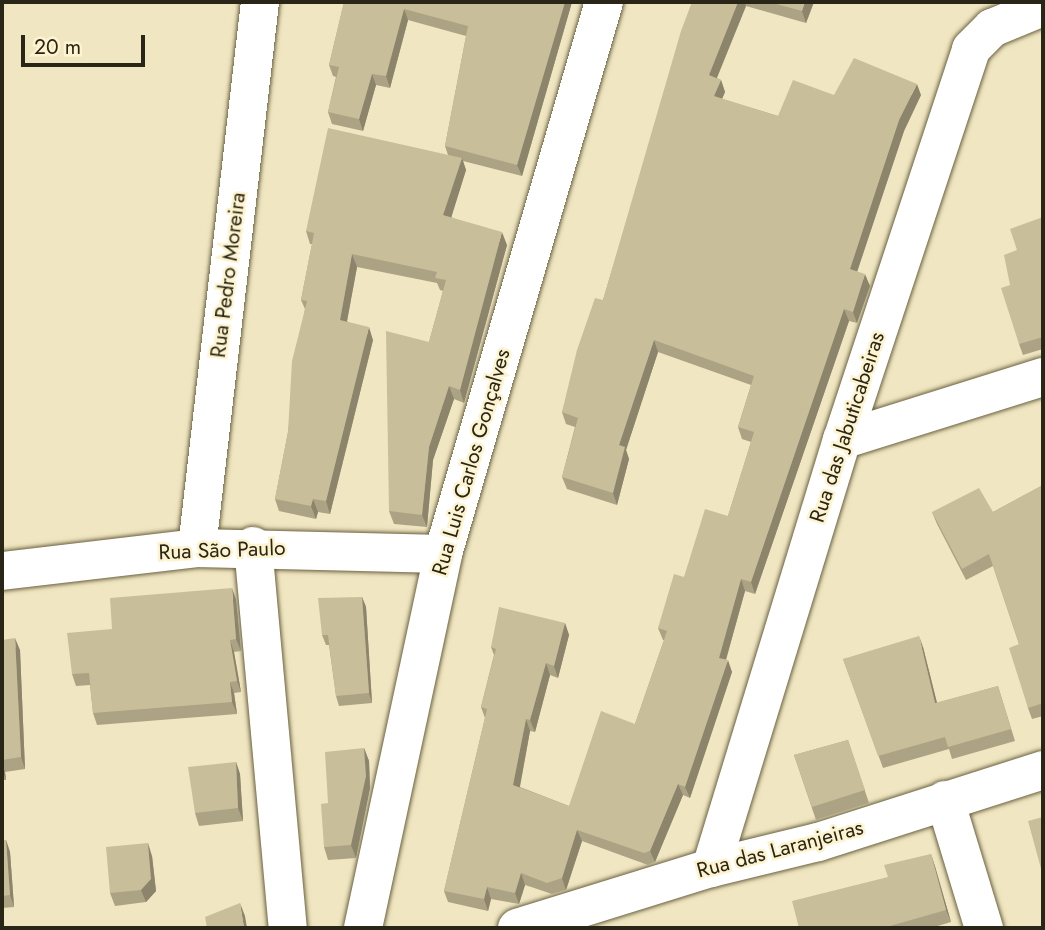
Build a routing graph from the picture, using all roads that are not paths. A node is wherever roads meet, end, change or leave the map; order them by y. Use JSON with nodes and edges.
{"nodes":[{"id":1,"x":260,"y":2,"type":"edge"},
{"id":2,"x":604,"y":2,"type":"edge"},
{"id":3,"x":1033,"y":10,"type":"edge"},
{"id":4,"x":1043,"y":377,"type":"edge"},
{"id":5,"x":842,"y":440,"type":"junction"},
{"id":6,"x":253,"y":546,"type":"junction"},
{"id":7,"x":197,"y":548,"type":"junction"},
{"id":8,"x":443,"y":554,"type":"junction"},
{"id":9,"x":2,"y":572,"type":"edge"},
{"id":10,"x":1043,"y":770,"type":"edge"},
{"id":11,"x":945,"y":800,"type":"junction"},
{"id":12,"x":711,"y":868,"type":"junction"},
{"id":13,"x":288,"y":928,"type":"edge"},
{"id":14,"x":363,"y":928,"type":"edge"},
{"id":15,"x":517,"y":928,"type":"edge"},
{"id":16,"x":984,"y":928,"type":"edge"}],
"edges":[{"from":1,"to":7,"type":"street","name":"Rua Pedro Moreira"},
{"from":2,"to":8,"type":"street","name":"Rua Luis Carlos Gonçalves"},
{"from":3,"to":5,"type":"street","name":"Rua das Jabuticabeiras"},
{"from":4,"to":5,"type":"street"},
{"from":5,"to":12,"type":"street","name":"Rua das Jabuticabeiras"},
{"from":6,"to":7,"type":"street","name":"Rua São Paulo"},
{"from":6,"to":8,"type":"street","name":"Rua São Paulo"},
{"from":6,"to":13,"type":"street"},
{"from":7,"to":9,"type":"street","name":"Rua São Paulo"},
{"from":8,"to":14,"type":"street","name":"Rua Luis Carlos Gonçalves"},
{"from":10,"to":11,"type":"street","name":"Rua das Laranjeiras"},
{"from":11,"to":12,"type":"street","name":"Rua das Laranjeiras"},
{"from":11,"to":16,"type":"street"},
{"from":12,"to":15,"type":"street","name":"Rua das Laranjeiras"}]}
